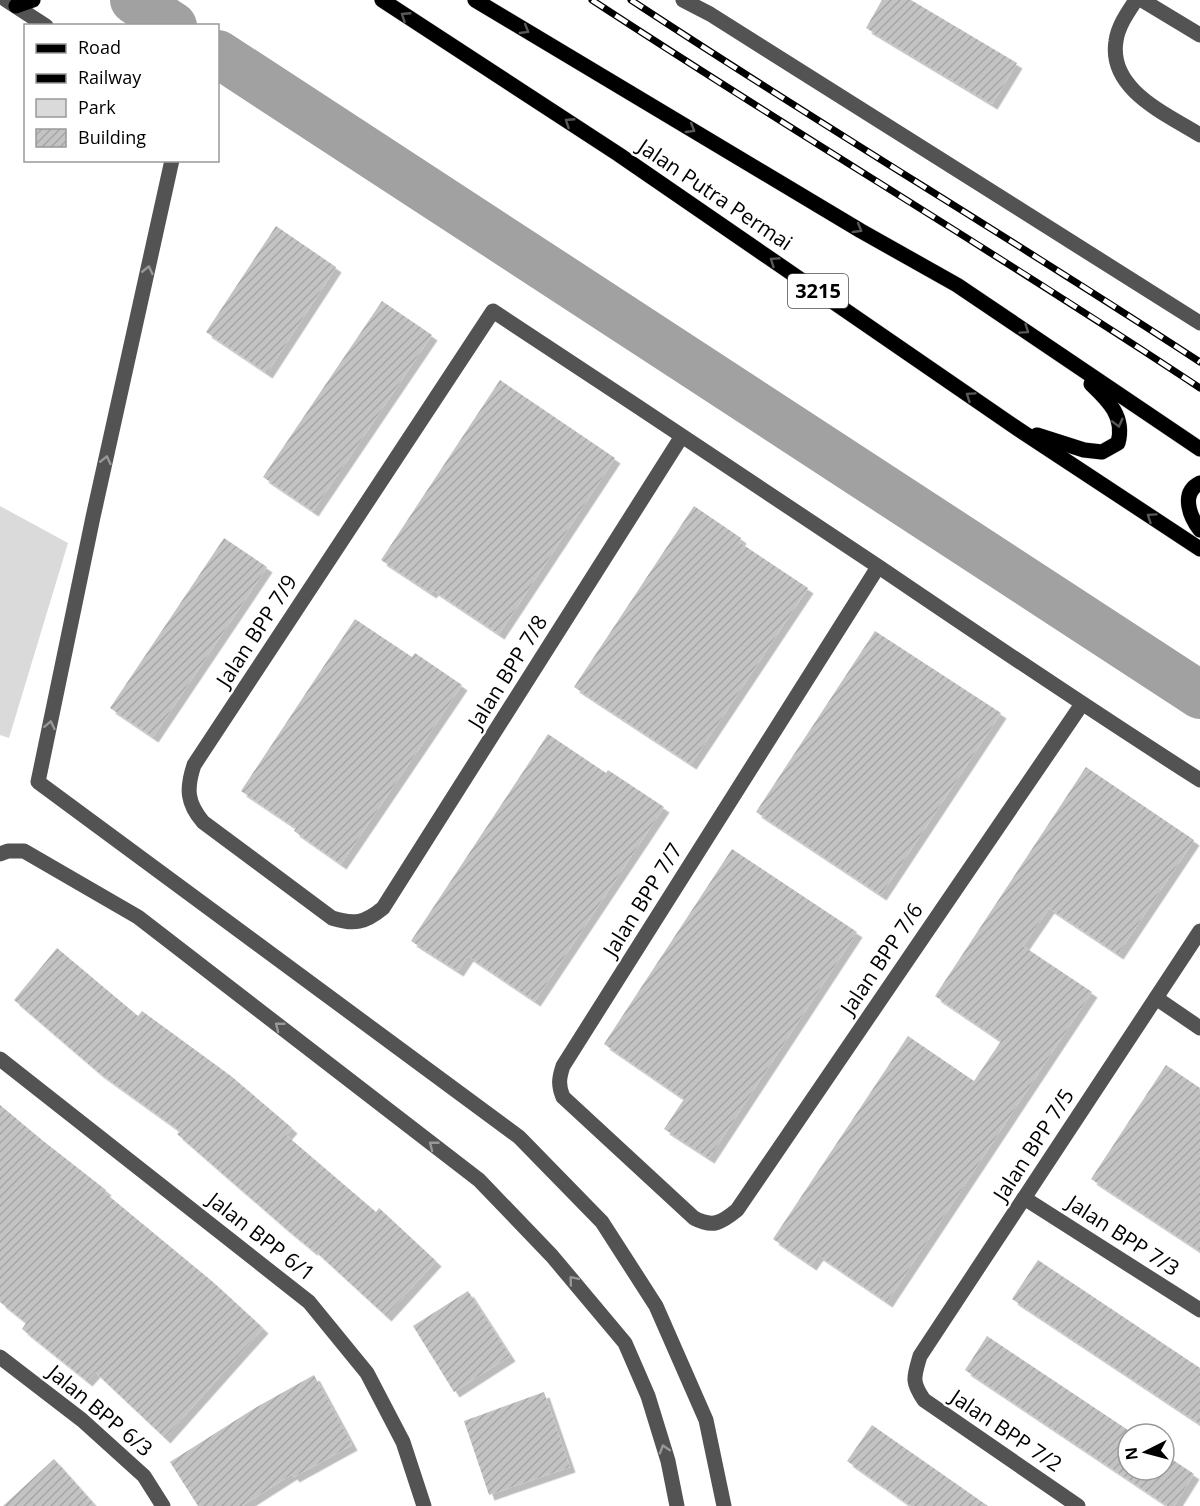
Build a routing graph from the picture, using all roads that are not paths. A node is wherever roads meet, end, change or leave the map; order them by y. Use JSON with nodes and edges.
{"nodes":[{"id":1,"x":33,"y":0,"type":"edge"},
{"id":2,"x":382,"y":0,"type":"edge"},
{"id":3,"x":475,"y":0,"type":"edge"},
{"id":4,"x":682,"y":0,"type":"edge"},
{"id":5,"x":1136,"y":0,"type":"edge"},
{"id":6,"x":1142,"y":0,"type":"edge"},
{"id":7,"x":9,"y":2,"type":"edge"},
{"id":8,"x":0,"y":4,"type":"edge"},
{"id":9,"x":712,"y":7,"type":"edge"},
{"id":10,"x":43,"y":24,"type":"edge"},
{"id":11,"x":1200,"y":35,"type":"edge"},
{"id":12,"x":1200,"y":135,"type":"edge"},
{"id":13,"x":172,"y":162,"type":"edge"},
{"id":14,"x":1200,"y":323,"type":"edge"},
{"id":15,"x":1054,"y":349,"type":"junction"},
{"id":16,"x":1018,"y":429,"type":"junction"},
{"id":17,"x":682,"y":436,"type":"junction"},
{"id":18,"x":1200,"y":449,"type":"edge"},
{"id":19,"x":1200,"y":483,"type":"edge"},
{"id":20,"x":1200,"y":530,"type":"edge"},
{"id":21,"x":1200,"y":549,"type":"edge"},
{"id":22,"x":879,"y":567,"type":"junction"},
{"id":23,"x":1082,"y":704,"type":"junction"},
{"id":24,"x":1200,"y":780,"type":"edge"},
{"id":25,"x":0,"y":854,"type":"edge"},
{"id":26,"x":360,"y":922,"type":"joint"},
{"id":27,"x":1200,"y":931,"type":"edge"},
{"id":28,"x":1156,"y":998,"type":"junction"},
{"id":29,"x":1200,"y":1028,"type":"edge"},
{"id":30,"x":0,"y":1059,"type":"edge"},
{"id":31,"x":1024,"y":1198,"type":"junction"},
{"id":32,"x":707,"y":1224,"type":"joint"},
{"id":33,"x":1200,"y":1310,"type":"edge"},
{"id":34,"x":0,"y":1357,"type":"edge"},
{"id":35,"x":915,"y":1386,"type":"joint"},
{"id":36,"x":163,"y":1506,"type":"edge"},
{"id":37,"x":424,"y":1506,"type":"edge"},
{"id":38,"x":677,"y":1506,"type":"edge"},
{"id":39,"x":724,"y":1506,"type":"edge"},
{"id":40,"x":1078,"y":1506,"type":"edge"}],
"edges":[{"from":1,"to":7,"type":"main road"},
{"from":16,"to":2,"type":"main road","name":"Jalan Putra Permai","number":"3215","one_way":true},
{"from":3,"to":15,"type":"main road","name":"Jalan Putra Permai","one_way":true},
{"from":4,"to":9,"type":"street"},
{"from":5,"to":12,"type":"street"},
{"from":6,"to":11,"type":"street"},
{"from":7,"to":8,"type":"street"},
{"from":7,"to":10,"type":"street"},
{"from":9,"to":14,"type":"street"},
{"from":39,"to":13,"type":"street","one_way":true},
{"from":15,"to":16,"type":"main road","one_way":true},
{"from":15,"to":18,"type":"main road","name":"Jalan Putra Permai"},
{"from":21,"to":16,"type":"main road","name":"Jalan Putra Permai","number":"3215","one_way":true},
{"from":17,"to":22,"type":"street"},
{"from":17,"to":26,"type":"street","name":"Jalan BPP 7/8"},
{"from":17,"to":26,"type":"street","name":"Jalan BPP 7/9"},
{"from":19,"to":20,"type":"main road"},
{"from":22,"to":23,"type":"street"},
{"from":22,"to":32,"type":"street","name":"Jalan BPP 7/7"},
{"from":23,"to":24,"type":"street"},
{"from":23,"to":32,"type":"street","name":"Jalan BPP 7/6"},
{"from":38,"to":25,"type":"street","one_way":true},
{"from":27,"to":28,"type":"street","name":"Jalan BPP 7/5"},
{"from":28,"to":29,"type":"street"},
{"from":28,"to":31,"type":"street","name":"Jalan BPP 7/5"},
{"from":30,"to":37,"type":"street","name":"Jalan BPP 6/1"},
{"from":31,"to":33,"type":"street","name":"Jalan BPP 7/3"},
{"from":31,"to":35,"type":"street","name":"Jalan BPP 7/5"},
{"from":34,"to":36,"type":"street","name":"Jalan BPP 6/3"},
{"from":35,"to":40,"type":"street","name":"Jalan BPP 7/2"}]}
